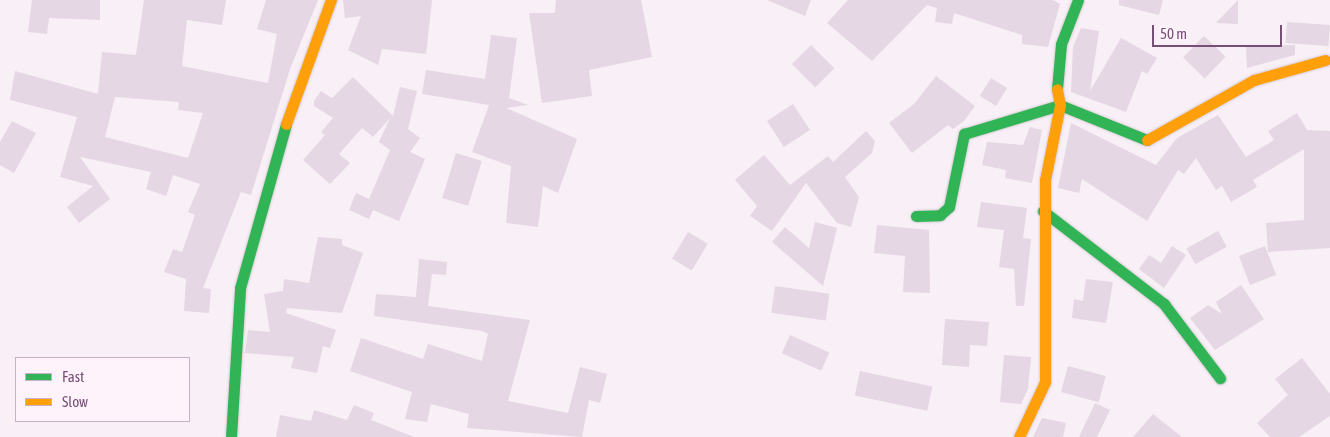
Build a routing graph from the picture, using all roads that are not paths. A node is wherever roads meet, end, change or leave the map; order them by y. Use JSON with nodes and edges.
{"nodes":[{"id":1,"x":331,"y":0,"type":"edge"},
{"id":2,"x":1078,"y":0,"type":"edge"},
{"id":3,"x":1325,"y":60,"type":"dead end"},
{"id":4,"x":1060,"y":105,"type":"junction"},
{"id":5,"x":1042,"y":211,"type":"junction"},
{"id":6,"x":916,"y":216,"type":"dead end"},
{"id":7,"x":1220,"y":378,"type":"dead end"},
{"id":8,"x":230,"y":437,"type":"edge"},
{"id":9,"x":1019,"y":437,"type":"edge"}],
"edges":[{"from":1,"to":8,"type":"street"},
{"from":2,"to":4,"type":"street"},
{"from":3,"to":4,"type":"street"},
{"from":4,"to":5,"type":"street"},
{"from":4,"to":6,"type":"street"},
{"from":5,"to":7,"type":"street"},
{"from":5,"to":9,"type":"street"}]}
